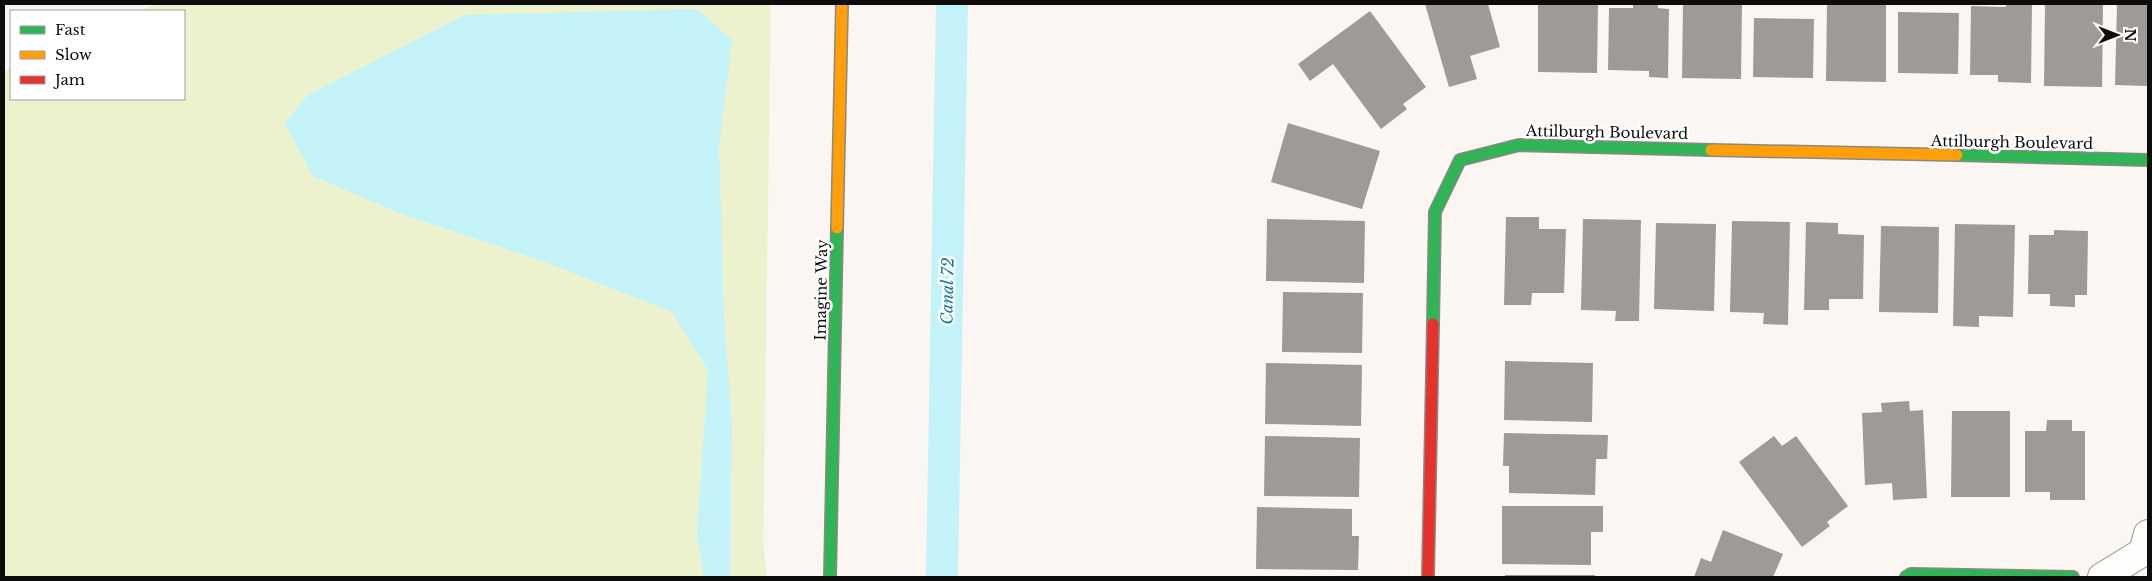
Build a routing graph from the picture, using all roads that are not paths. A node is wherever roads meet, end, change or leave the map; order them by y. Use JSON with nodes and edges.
{"nodes":[{"id":1,"x":842,"y":4,"type":"edge"},
{"id":2,"x":2148,"y":160,"type":"edge"},
{"id":3,"x":2148,"y":534,"type":"edge"},
{"id":4,"x":830,"y":577,"type":"edge"},
{"id":5,"x":1428,"y":577,"type":"edge"},
{"id":6,"x":1906,"y":577,"type":"edge"},
{"id":7,"x":2073,"y":577,"type":"edge"},
{"id":8,"x":2102,"y":577,"type":"edge"}],
"edges":[{"from":1,"to":4,"type":"street","name":"Imagine Way"},
{"from":2,"to":5,"type":"street","name":"Attilburgh Boulevard"},
{"from":3,"to":8,"type":"street"},
{"from":6,"to":7,"type":"street"}]}
